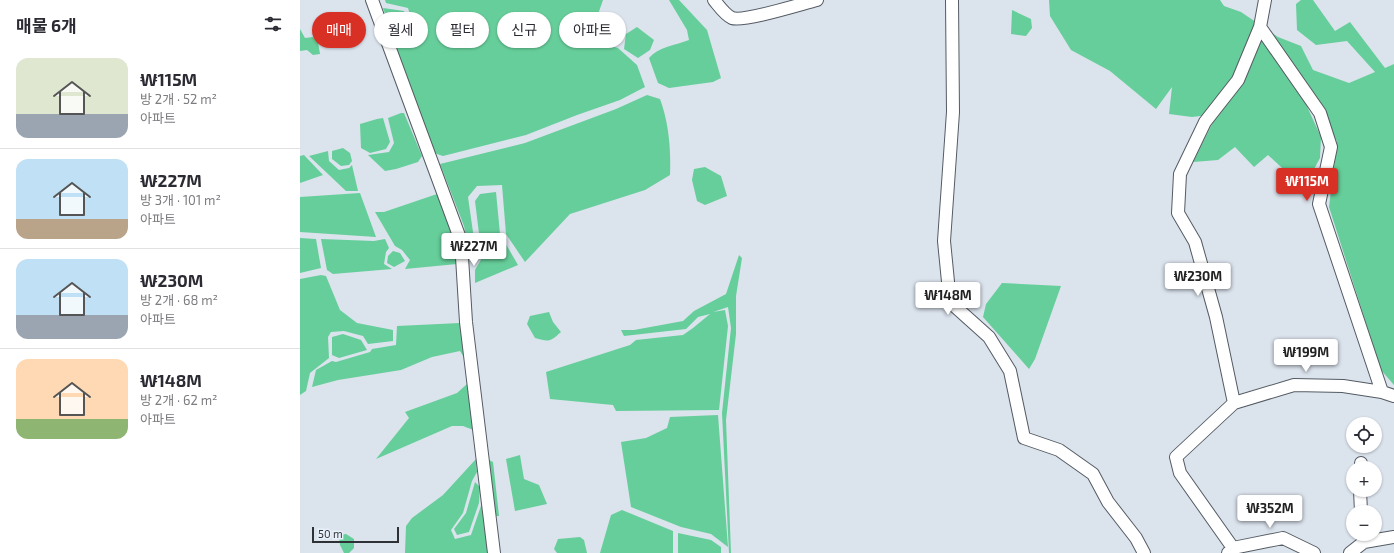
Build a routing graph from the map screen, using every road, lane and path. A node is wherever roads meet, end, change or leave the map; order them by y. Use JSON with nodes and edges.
{"nodes":[{"id":1,"x":372,"y":0,"type":"edge"},
{"id":2,"x":714,"y":0,"type":"edge"},
{"id":3,"x":817,"y":0,"type":"edge"},
{"id":4,"x":952,"y":0,"type":"edge"},
{"id":5,"x":1265,"y":0,"type":"edge"},
{"id":6,"x":1260,"y":27,"type":"junction"},
{"id":7,"x":1382,"y":392,"type":"junction"},
{"id":8,"x":1394,"y":396,"type":"edge"},
{"id":9,"x":1234,"y":403,"type":"junction"},
{"id":10,"x":1382,"y":537,"type":"edge"},
{"id":11,"x":1394,"y":537,"type":"edge"},
{"id":12,"x":1361,"y":541,"type":"edge"},
{"id":13,"x":1231,"y":551,"type":"edge"},
{"id":14,"x":494,"y":553,"type":"edge"},
{"id":15,"x":1144,"y":553,"type":"edge"},
{"id":16,"x":1314,"y":553,"type":"edge"},
{"id":17,"x":1350,"y":553,"type":"edge"}],
"edges":[{"from":1,"to":14,"type":"street"},
{"from":2,"to":3,"type":"street"},
{"from":4,"to":15,"type":"street"},
{"from":5,"to":6,"type":"street"},
{"from":6,"to":7,"type":"street"},
{"from":6,"to":9,"type":"street"},
{"from":7,"to":8,"type":"street"},
{"from":7,"to":9,"type":"street"},
{"from":9,"to":13,"type":"street"},
{"from":10,"to":11,"type":"street"},
{"from":12,"to":17,"type":"street"},
{"from":13,"to":16,"type":"street"}]}
